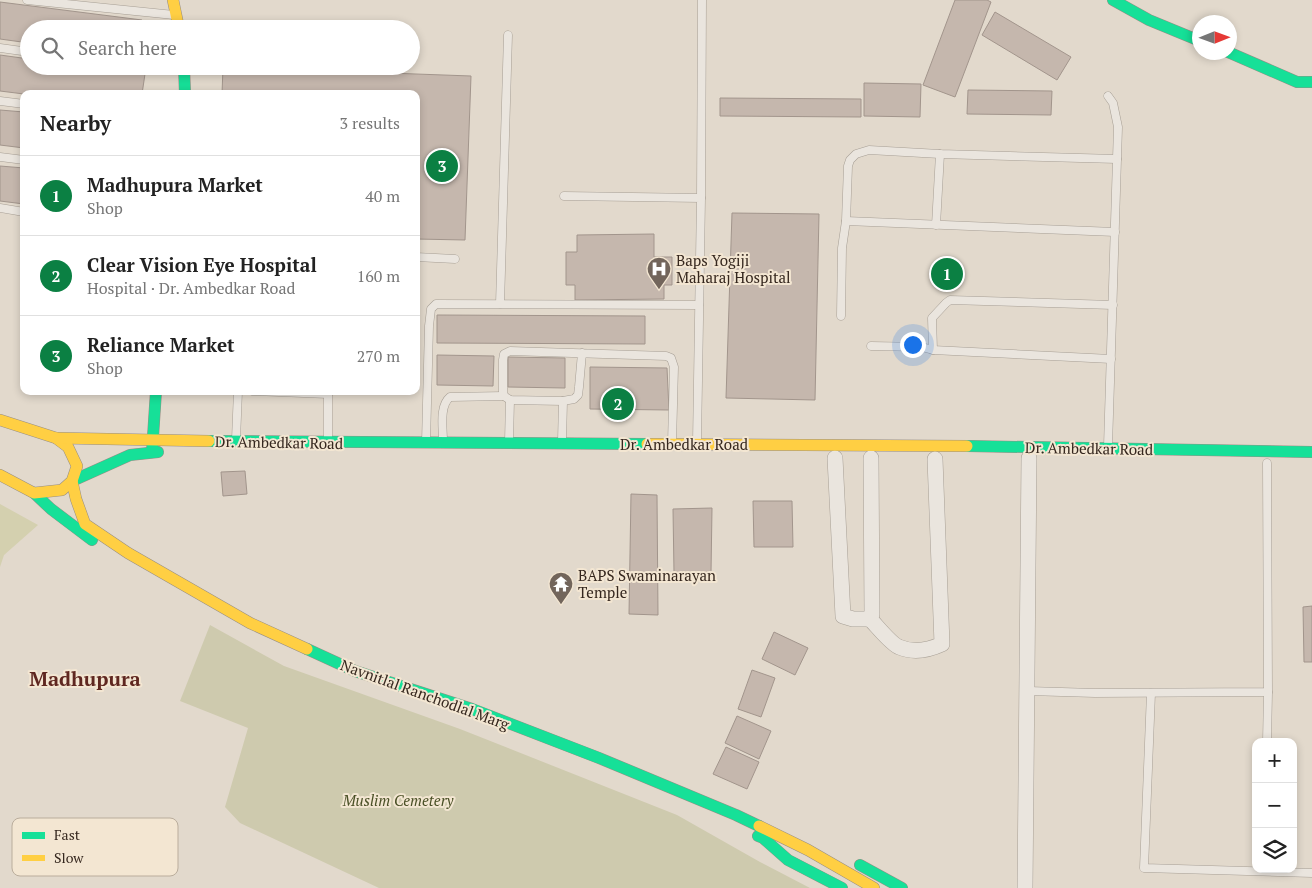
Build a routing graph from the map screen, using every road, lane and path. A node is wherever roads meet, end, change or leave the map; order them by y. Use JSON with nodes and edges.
{"nodes":[{"id":1,"x":27,"y":0,"type":"edge"},
{"id":2,"x":173,"y":0,"type":"edge"},
{"id":3,"x":702,"y":0,"type":"edge"},
{"id":4,"x":1113,"y":0,"type":"edge"},
{"id":5,"x":176,"y":15,"type":"junction"},
{"id":6,"x":177,"y":20,"type":"edge"},
{"id":7,"x":508,"y":35,"type":"dead end"},
{"id":8,"x":1192,"y":38,"type":"edge"},
{"id":9,"x":0,"y":48,"type":"edge"},
{"id":10,"x":20,"y":51,"type":"edge"},
{"id":11,"x":1237,"y":56,"type":"edge"},
{"id":12,"x":185,"y":75,"type":"edge"},
{"id":13,"x":1312,"y":82,"type":"edge"},
{"id":14,"x":186,"y":90,"type":"edge"},
{"id":15,"x":1108,"y":96,"type":"dead end"},
{"id":16,"x":0,"y":101,"type":"edge"},
{"id":17,"x":20,"y":104,"type":"edge"},
{"id":18,"x":940,"y":154,"type":"junction"},
{"id":19,"x":0,"y":157,"type":"edge"},
{"id":20,"x":1117,"y":159,"type":"junction"},
{"id":21,"x":20,"y":160,"type":"edge"},
{"id":22,"x":564,"y":196,"type":"dead end"},
{"id":23,"x":701,"y":198,"type":"junction"},
{"id":24,"x":0,"y":208,"type":"edge"},
{"id":25,"x":20,"y":211,"type":"edge"},
{"id":26,"x":846,"y":221,"type":"junction"},
{"id":27,"x":936,"y":225,"type":"junction"},
{"id":28,"x":1115,"y":232,"type":"junction"},
{"id":29,"x":420,"y":257,"type":"edge"},
{"id":30,"x":455,"y":259,"type":"dead end"},
{"id":31,"x":500,"y":304,"type":"junction"},
{"id":32,"x":700,"y":305,"type":"junction"},
{"id":33,"x":1112,"y":305,"type":"junction"},
{"id":34,"x":841,"y":316,"type":"dead end"},
{"id":35,"x":871,"y":346,"type":"dead end"},
{"id":36,"x":933,"y":350,"type":"junction"},
{"id":37,"x":582,"y":353,"type":"junction"},
{"id":38,"x":1111,"y":359,"type":"junction"},
{"id":39,"x":156,"y":395,"type":"edge"},
{"id":40,"x":238,"y":395,"type":"edge"},
{"id":41,"x":328,"y":395,"type":"edge"},
{"id":42,"x":507,"y":398,"type":"junction"},
{"id":43,"x":563,"y":401,"type":"junction"},
{"id":44,"x":0,"y":420,"type":"edge"},
{"id":45,"x":56,"y":438,"type":"junction"},
{"id":46,"x":236,"y":441,"type":"junction"},
{"id":47,"x":328,"y":442,"type":"junction"},
{"id":48,"x":426,"y":443,"type":"junction"},
{"id":49,"x":443,"y":443,"type":"junction"},
{"id":50,"x":509,"y":443,"type":"junction"},
{"id":51,"x":562,"y":443,"type":"junction"},
{"id":52,"x":672,"y":444,"type":"junction"},
{"id":53,"x":697,"y":444,"type":"junction"},
{"id":54,"x":152,"y":446,"type":"junction"},
{"id":55,"x":1108,"y":448,"type":"junction"},
{"id":56,"x":171,"y":452,"type":"dead end"},
{"id":57,"x":1312,"y":452,"type":"edge"},
{"id":58,"x":519,"y":455,"type":"dead end"},
{"id":59,"x":628,"y":455,"type":"dead end"},
{"id":60,"x":835,"y":458,"type":"dead end"},
{"id":61,"x":871,"y":458,"type":"dead end"},
{"id":62,"x":1024,"y":458,"type":"joint"},
{"id":63,"x":935,"y":459,"type":"dead end"},
{"id":64,"x":1097,"y":460,"type":"dead end"},
{"id":65,"x":1267,"y":463,"type":"dead end"},
{"id":66,"x":0,"y":475,"type":"edge"},
{"id":67,"x":72,"y":481,"type":"junction"},
{"id":68,"x":34,"y":493,"type":"junction"},
{"id":69,"x":870,"y":619,"type":"junction"},
{"id":70,"x":1028,"y":691,"type":"junction"},
{"id":71,"x":1268,"y":692,"type":"junction"},
{"id":72,"x":1151,"y":693,"type":"junction"},
{"id":73,"x":1267,"y":738,"type":"edge"},
{"id":74,"x":764,"y":834,"type":"junction"},
{"id":75,"x":823,"y":845,"type":"dead end"},
{"id":76,"x":806,"y":854,"type":"junction"},
{"id":77,"x":847,"y":857,"type":"dead end"},
{"id":78,"x":1312,"y":873,"type":"edge"},
{"id":79,"x":842,"y":888,"type":"edge"},
{"id":80,"x":858,"y":888,"type":"edge"},
{"id":81,"x":874,"y":888,"type":"edge"},
{"id":82,"x":902,"y":888,"type":"edge"},
{"id":83,"x":1025,"y":888,"type":"edge"}],
"edges":[{"from":1,"to":5,"type":"lane"},
{"from":2,"to":5,"type":"main road"},
{"from":3,"to":23,"type":"lane"},
{"from":4,"to":8,"type":"main road"},
{"from":5,"to":6,"type":"main road"},
{"from":7,"to":31,"type":"lane"},
{"from":9,"to":10,"type":"lane"},
{"from":11,"to":13,"type":"main road"},
{"from":12,"to":14,"type":"main road"},
{"from":15,"to":20,"type":"lane"},
{"from":16,"to":17,"type":"lane"},
{"from":18,"to":20,"type":"lane"},
{"from":18,"to":26,"type":"lane"},
{"from":18,"to":27,"type":"lane"},
{"from":19,"to":21,"type":"lane"},
{"from":20,"to":28,"type":"lane"},
{"from":22,"to":23,"type":"lane"},
{"from":23,"to":32,"type":"lane"},
{"from":24,"to":25,"type":"lane"},
{"from":26,"to":27,"type":"lane"},
{"from":26,"to":34,"type":"lane"},
{"from":27,"to":28,"type":"lane"},
{"from":28,"to":33,"type":"lane"},
{"from":29,"to":30,"type":"lane"},
{"from":31,"to":32,"type":"lane"},
{"from":31,"to":48,"type":"lane"},
{"from":32,"to":53,"type":"lane"},
{"from":33,"to":36,"type":"lane"},
{"from":33,"to":38,"type":"lane"},
{"from":35,"to":36,"type":"lane"},
{"from":36,"to":38,"type":"lane"},
{"from":37,"to":42,"type":"lane"},
{"from":37,"to":43,"type":"lane"},
{"from":37,"to":52,"type":"lane"},
{"from":38,"to":55,"type":"lane"},
{"from":39,"to":54,"type":"main road"},
{"from":40,"to":46,"type":"lane"},
{"from":41,"to":47,"type":"lane"},
{"from":42,"to":43,"type":"lane"},
{"from":42,"to":49,"type":"lane"},
{"from":42,"to":50,"type":"lane"},
{"from":43,"to":51,"type":"lane"},
{"from":44,"to":45,"type":"main road"},
{"from":45,"to":54,"type":"main road","name":"Dr. Ambedkar Road"},
{"from":45,"to":67,"type":"main road","name":"Navnitlal Ranchodlal Marg"},
{"from":46,"to":47,"type":"main road","name":"Dr. Ambedkar Road"},
{"from":46,"to":54,"type":"main road","name":"Dr. Ambedkar Road"},
{"from":47,"to":48,"type":"main road","name":"Dr. Ambedkar Road"},
{"from":48,"to":49,"type":"main road","name":"Dr. Ambedkar Road"},
{"from":49,"to":50,"type":"main road","name":"Dr. Ambedkar Road"},
{"from":50,"to":51,"type":"main road","name":"Dr. Ambedkar Road"},
{"from":51,"to":52,"type":"main road","name":"Dr. Ambedkar Road"},
{"from":52,"to":53,"type":"main road","name":"Dr. Ambedkar Road"},
{"from":53,"to":55,"type":"main road","name":"Dr. Ambedkar Road"},
{"from":54,"to":56,"type":"main road","name":"Dr. Ambedkar Road"},
{"from":54,"to":67,"type":"main road","name":"Dr. Ambedkar Road"},
{"from":55,"to":57,"type":"main road","name":"Dr. Ambedkar Road"},
{"from":58,"to":59,"type":"main road","name":"Dr. Ambedkar Road"},
{"from":60,"to":69,"type":"street"},
{"from":61,"to":69,"type":"street"},
{"from":62,"to":64,"type":"main road","name":"Dr. Ambedkar Road"},
{"from":62,"to":70,"type":"street"},
{"from":63,"to":69,"type":"street"},
{"from":65,"to":71,"type":"lane"},
{"from":66,"to":68,"type":"main road"},
{"from":67,"to":68,"type":"main road","name":"Dr. Ambedkar Road"},
{"from":67,"to":74,"type":"main road","name":"Navnitlal Ranchodlal Marg"},
{"from":68,"to":74,"type":"main road"},
{"from":70,"to":72,"type":"lane"},
{"from":70,"to":83,"type":"street"},
{"from":71,"to":72,"type":"lane"},
{"from":71,"to":73,"type":"lane"},
{"from":72,"to":78,"type":"lane"},
{"from":74,"to":75,"type":"main road"},
{"from":74,"to":76,"type":"main road"},
{"from":74,"to":79,"type":"main road"},
{"from":76,"to":80,"type":"main road"},
{"from":76,"to":81,"type":"main road"},
{"from":77,"to":82,"type":"main road"}]}
